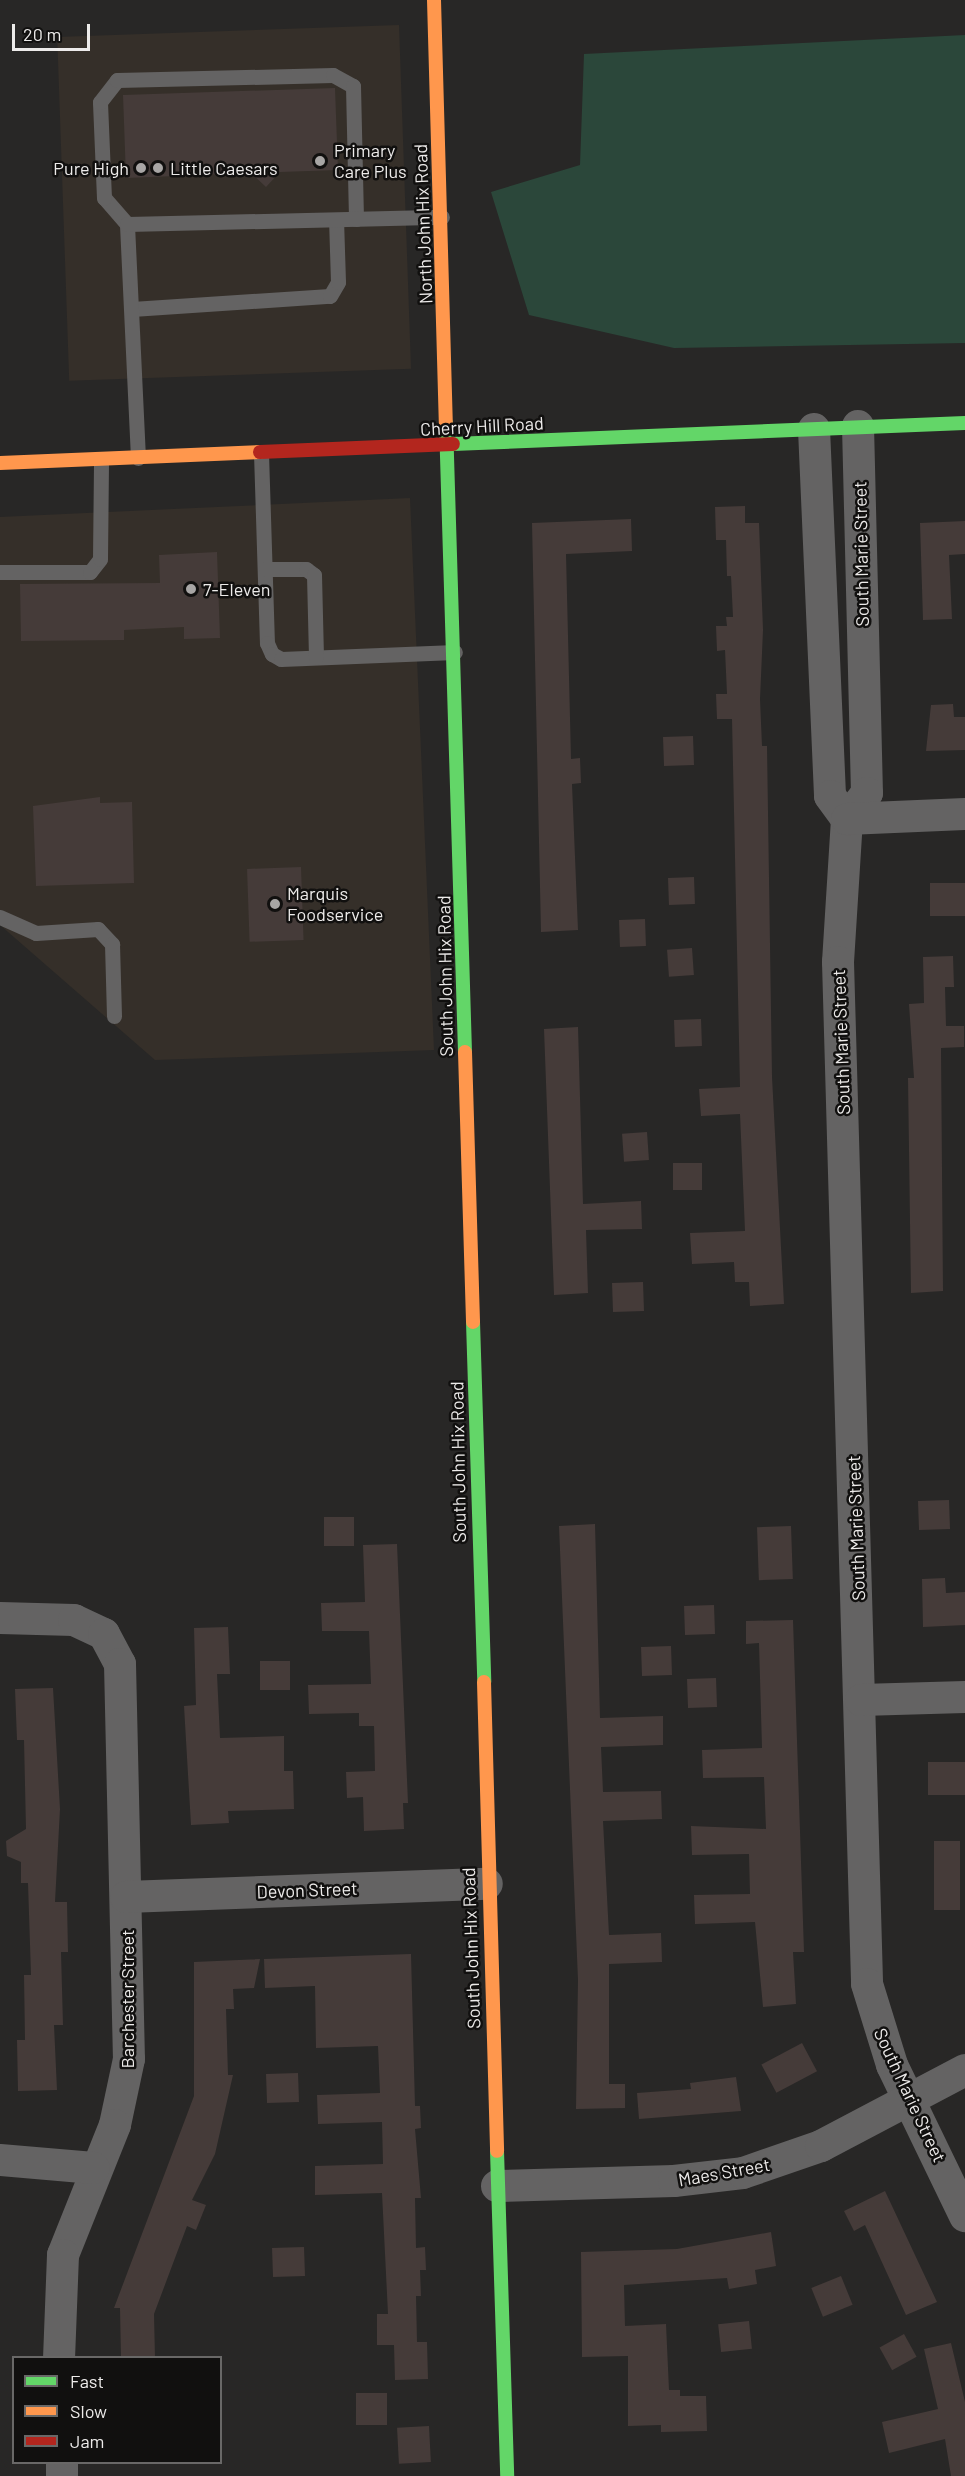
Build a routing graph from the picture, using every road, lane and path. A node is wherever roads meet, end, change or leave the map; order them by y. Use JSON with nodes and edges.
{"nodes":[{"id":1,"x":434,"y":0,"type":"edge"},
{"id":2,"x":442,"y":217,"type":"junction"},
{"id":3,"x":356,"y":219,"type":"junction"},
{"id":4,"x":336,"y":220,"type":"junction"},
{"id":5,"x":128,"y":224,"type":"junction"},
{"id":6,"x":132,"y":309,"type":"junction"},
{"id":7,"x":965,"y":423,"type":"edge"},
{"id":8,"x":858,"y":426,"type":"junction"},
{"id":9,"x":814,"y":429,"type":"junction"},
{"id":10,"x":447,"y":446,"type":"junction"},
{"id":11,"x":261,"y":453,"type":"junction"},
{"id":12,"x":138,"y":458,"type":"junction"},
{"id":13,"x":101,"y":459,"type":"junction"},
{"id":14,"x":0,"y":463,"type":"edge"},
{"id":15,"x":266,"y":569,"type":"junction"},
{"id":16,"x":0,"y":572,"type":"edge"},
{"id":17,"x":455,"y":652,"type":"junction"},
{"id":18,"x":316,"y":657,"type":"junction"},
{"id":19,"x":965,"y":814,"type":"edge"},
{"id":20,"x":847,"y":819,"type":"junction"},
{"id":21,"x":0,"y":917,"type":"edge"},
{"id":22,"x":114,"y":1016,"type":"dead end"},
{"id":23,"x":0,"y":1618,"type":"edge"},
{"id":24,"x":965,"y":1697,"type":"edge"},
{"id":25,"x":861,"y":1700,"type":"junction"},
{"id":26,"x":487,"y":1884,"type":"junction"},
{"id":27,"x":126,"y":1897,"type":"junction"},
{"id":28,"x":965,"y":2070,"type":"edge"},
{"id":29,"x":907,"y":2098,"type":"junction"},
{"id":30,"x":0,"y":2160,"type":"edge"},
{"id":31,"x":94,"y":2168,"type":"junction"},
{"id":32,"x":497,"y":2186,"type":"junction"},
{"id":33,"x":965,"y":2216,"type":"edge"},
{"id":34,"x":59,"y":2356,"type":"edge"},
{"id":35,"x":507,"y":2476,"type":"edge"}],
"edges":[{"from":1,"to":2,"type":"street","name":"North John Hix Road"},
{"from":2,"to":3,"type":"lane"},
{"from":2,"to":10,"type":"street","name":"North John Hix Road"},
{"from":3,"to":4,"type":"lane"},
{"from":3,"to":5,"type":"lane"},
{"from":4,"to":5,"type":"lane"},
{"from":4,"to":6,"type":"lane"},
{"from":5,"to":6,"type":"lane"},
{"from":6,"to":12,"type":"lane"},
{"from":7,"to":8,"type":"street","name":"Cherry Hill Road"},
{"from":8,"to":9,"type":"street","name":"Cherry Hill Road"},
{"from":8,"to":20,"type":"street","name":"South Marie Street"},
{"from":9,"to":10,"type":"street","name":"Cherry Hill Road"},
{"from":9,"to":20,"type":"street"},
{"from":10,"to":11,"type":"street","name":"Cherry Hill Road"},
{"from":10,"to":17,"type":"street","name":"South John Hix Road"},
{"from":11,"to":12,"type":"street","name":"Cherry Hill Road"},
{"from":11,"to":15,"type":"lane"},
{"from":12,"to":13,"type":"street","name":"Cherry Hill Road"},
{"from":13,"to":14,"type":"street","name":"Cherry Hill Road"},
{"from":13,"to":16,"type":"lane"},
{"from":15,"to":18,"type":"lane"},
{"from":15,"to":18,"type":"lane"},
{"from":17,"to":18,"type":"lane"},
{"from":17,"to":26,"type":"street","name":"South John Hix Road"},
{"from":19,"to":20,"type":"street"},
{"from":20,"to":25,"type":"street","name":"South Marie Street"},
{"from":21,"to":22,"type":"lane"},
{"from":23,"to":27,"type":"street","name":"Barchester Street"},
{"from":24,"to":25,"type":"street"},
{"from":25,"to":29,"type":"street","name":"South Marie Street"},
{"from":26,"to":27,"type":"street","name":"Devon Street"},
{"from":26,"to":32,"type":"street","name":"South John Hix Road"},
{"from":27,"to":31,"type":"street","name":"Barchester Street"},
{"from":28,"to":29,"type":"street","name":"Maes Street"},
{"from":29,"to":32,"type":"street","name":"Maes Street"},
{"from":29,"to":33,"type":"street","name":"South Marie Street"},
{"from":30,"to":31,"type":"street"},
{"from":31,"to":34,"type":"street","name":"Barchester Street"},
{"from":32,"to":35,"type":"street","name":"South John Hix Road"}]}
